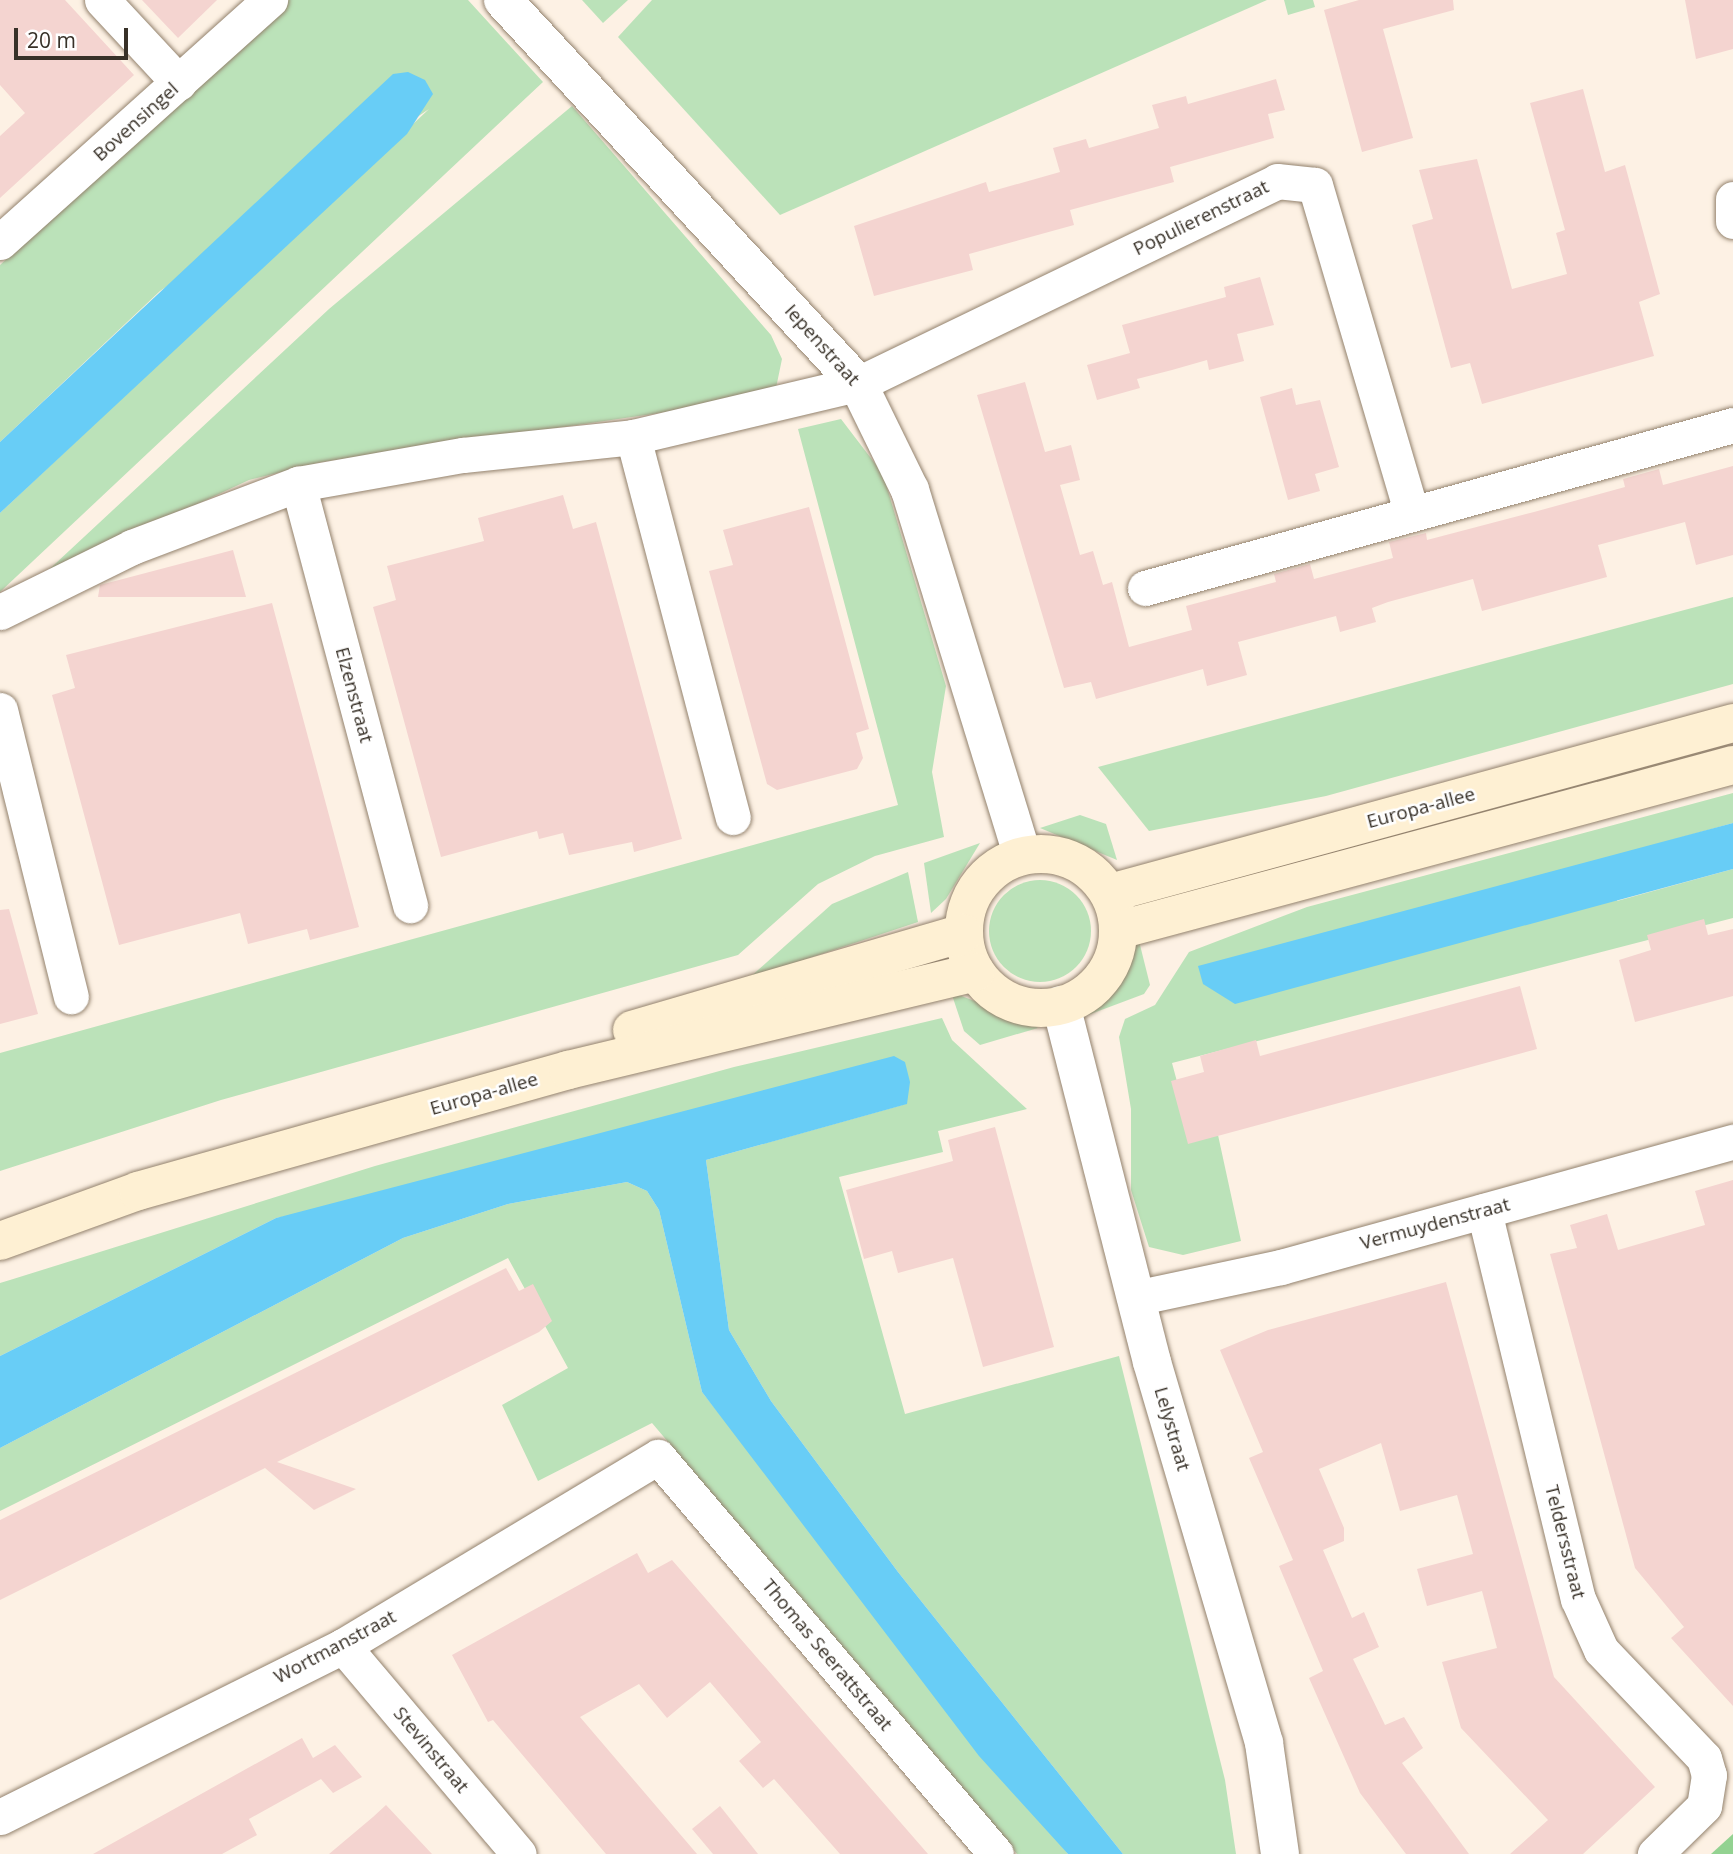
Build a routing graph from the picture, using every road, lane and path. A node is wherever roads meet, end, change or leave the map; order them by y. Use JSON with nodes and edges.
{"nodes":[{"id":1,"x":102,"y":0,"type":"edge"},
{"id":2,"x":270,"y":0,"type":"edge"},
{"id":3,"x":503,"y":0,"type":"edge"},
{"id":4,"x":179,"y":83,"type":"junction"},
{"id":5,"x":1733,"y":199,"type":"edge"},
{"id":6,"x":1733,"y":221,"type":"edge"},
{"id":7,"x":0,"y":242,"type":"edge"},
{"id":8,"x":858,"y":384,"type":"junction"},
{"id":9,"x":1733,"y":425,"type":"edge"},
{"id":10,"x":633,"y":437,"type":"junction"},
{"id":11,"x":298,"y":484,"type":"junction"},
{"id":12,"x":1410,"y":513,"type":"junction"},
{"id":13,"x":1146,"y":588,"type":"dead end"},
{"id":14,"x":0,"y":612,"type":"edge"},
{"id":15,"x":0,"y":710,"type":"edge"},
{"id":16,"x":1733,"y":723,"type":"edge"},
{"id":17,"x":1733,"y":765,"type":"edge"},
{"id":18,"x":733,"y":817,"type":"dead end"},
{"id":19,"x":1022,"y":855,"type":"junction"},
{"id":20,"x":1110,"y":893,"type":"junction"},
{"id":21,"x":410,"y":905,"type":"dead end"},
{"id":22,"x":1119,"y":930,"type":"junction"},
{"id":23,"x":963,"y":933,"type":"junction"},
{"id":24,"x":975,"y":972,"type":"junction"},
{"id":25,"x":71,"y":996,"type":"dead end"},
{"id":26,"x":1061,"y":1004,"type":"junction"},
{"id":27,"x":1733,"y":1142,"type":"edge"},
{"id":28,"x":1484,"y":1211,"type":"junction"},
{"id":29,"x":0,"y":1223,"type":"edge"},
{"id":30,"x":0,"y":1241,"type":"edge"},
{"id":31,"x":1135,"y":1298,"type":"junction"},
{"id":32,"x":658,"y":1457,"type":"joint"},
{"id":33,"x":344,"y":1646,"type":"junction"},
{"id":34,"x":0,"y":1817,"type":"edge"},
{"id":35,"x":519,"y":1854,"type":"edge"},
{"id":36,"x":996,"y":1854,"type":"edge"},
{"id":37,"x":1280,"y":1854,"type":"edge"},
{"id":38,"x":1655,"y":1854,"type":"edge"}],
"edges":[{"from":1,"to":4,"type":"street"},
{"from":2,"to":4,"type":"street","name":"Bovensingel"},
{"from":3,"to":8,"type":"street","name":"Iepenstraat"},
{"from":4,"to":7,"type":"street","name":"Bovensingel"},
{"from":5,"to":6,"type":"street"},
{"from":8,"to":10,"type":"street"},
{"from":8,"to":12,"type":"street","name":"Populierenstraat"},
{"from":8,"to":19,"type":"street","name":"Iepenstraat"},
{"from":9,"to":12,"type":"street"},
{"from":10,"to":11,"type":"street"},
{"from":10,"to":18,"type":"street"},
{"from":11,"to":14,"type":"street"},
{"from":11,"to":21,"type":"street","name":"Elzenstraat"},
{"from":12,"to":13,"type":"street"},
{"from":15,"to":25,"type":"street"},
{"from":16,"to":20,"type":"main road","name":"Europa-allee"},
{"from":17,"to":22,"type":"main road","name":"Europa-allee"},
{"from":19,"to":20,"type":"main road"},
{"from":19,"to":23,"type":"main road"},
{"from":20,"to":22,"type":"main road"},
{"from":22,"to":26,"type":"main road"},
{"from":23,"to":24,"type":"main road"},
{"from":23,"to":29,"type":"main road","name":"Europa-allee"},
{"from":24,"to":26,"type":"main road"},
{"from":24,"to":30,"type":"main road","name":"Europa-allee"},
{"from":26,"to":31,"type":"street","name":"Lelystraat"},
{"from":27,"to":28,"type":"street","name":"Vermuydenstraat"},
{"from":28,"to":31,"type":"street","name":"Vermuydenstraat"},
{"from":28,"to":38,"type":"street","name":"Teldersstraat"},
{"from":31,"to":37,"type":"street","name":"Lelystraat"},
{"from":32,"to":33,"type":"street","name":"Wortmanstraat"},
{"from":32,"to":36,"type":"street","name":"Thomas Seerattstraat"},
{"from":33,"to":34,"type":"street","name":"Wortmanstraat"},
{"from":33,"to":35,"type":"street","name":"Stevinstraat"}]}
